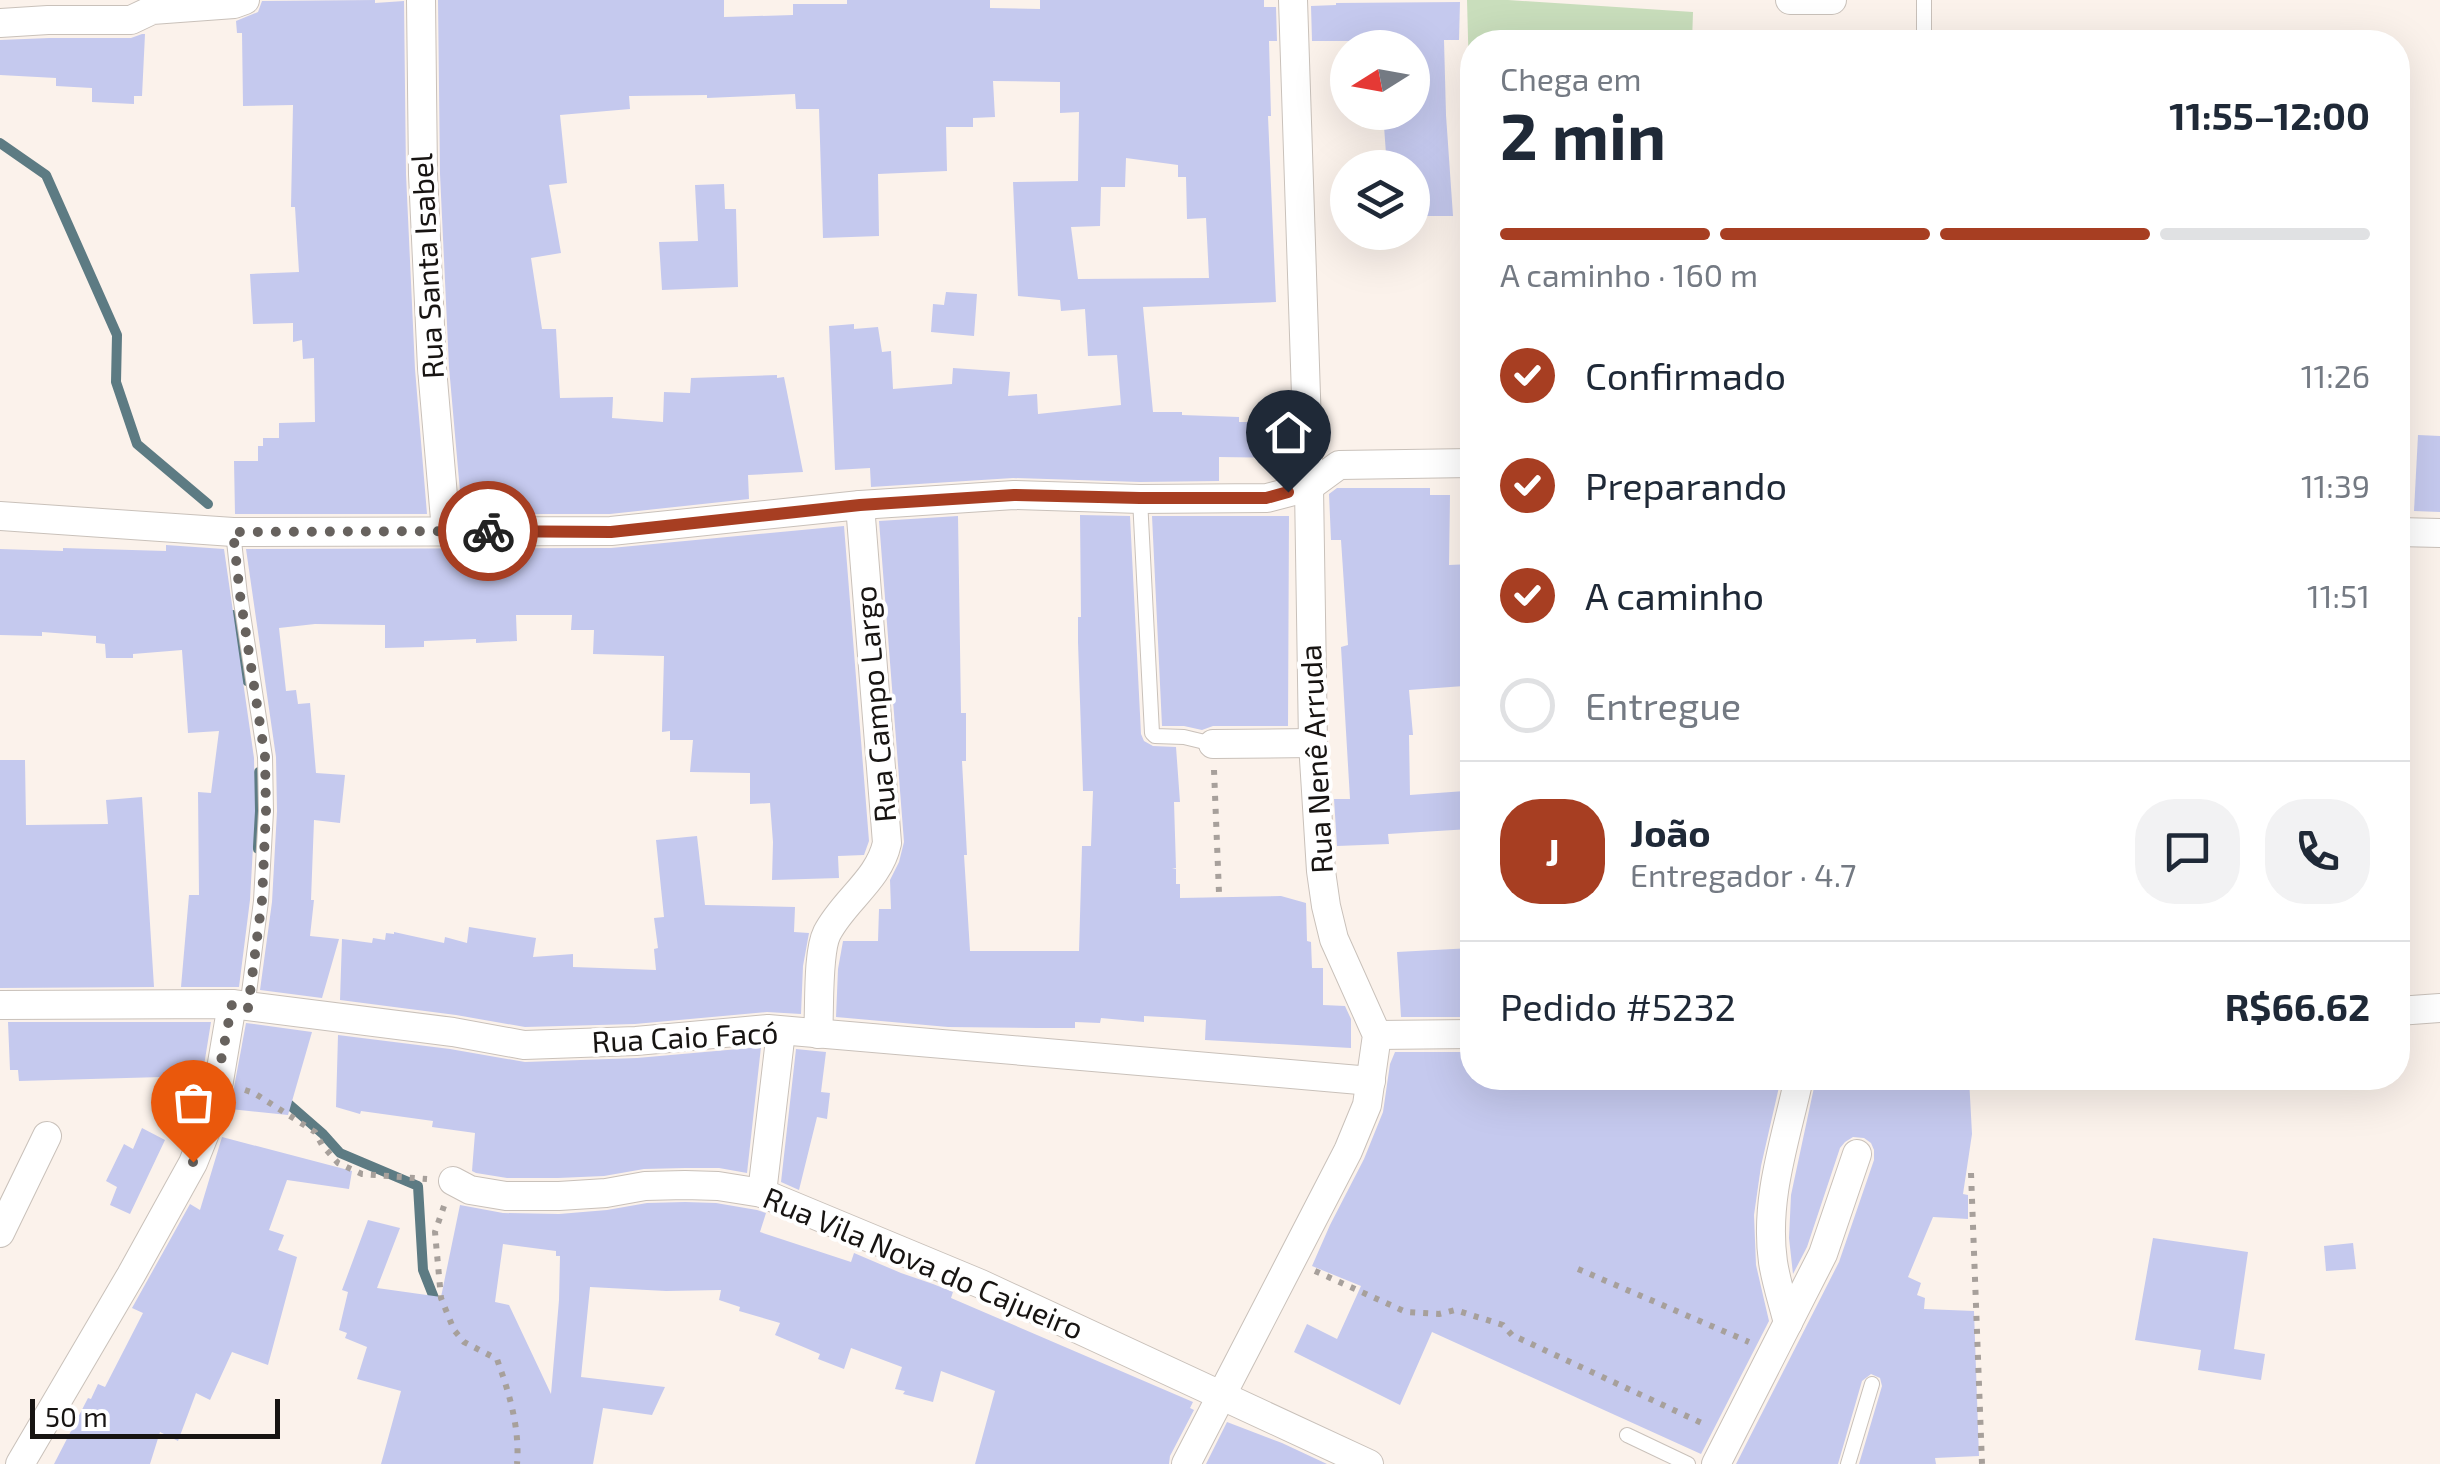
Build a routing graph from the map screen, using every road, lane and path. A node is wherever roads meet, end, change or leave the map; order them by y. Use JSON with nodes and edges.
{"nodes":[{"id":1,"x":244,"y":0,"type":"edge"},
{"id":2,"x":421,"y":0,"type":"edge"},
{"id":3,"x":1294,"y":0,"type":"edge"},
{"id":4,"x":1790,"y":0,"type":"edge"},
{"id":5,"x":1832,"y":0,"type":"edge"},
{"id":6,"x":1924,"y":0,"type":"edge"},
{"id":7,"x":152,"y":5,"type":"edge"},
{"id":8,"x":0,"y":23,"type":"edge"},
{"id":9,"x":1924,"y":30,"type":"edge"},
{"id":10,"x":1460,"y":463,"type":"edge"},
{"id":11,"x":1310,"y":487,"type":"junction"},
{"id":12,"x":1140,"y":498,"type":"junction"},
{"id":13,"x":860,"y":505,"type":"junction"},
{"id":14,"x":0,"y":516,"type":"edge"},
{"id":15,"x":446,"y":531,"type":"junction"},
{"id":16,"x":233,"y":532,"type":"junction"},
{"id":17,"x":2410,"y":532,"type":"edge"},
{"id":18,"x":2440,"y":532,"type":"edge"},
{"id":19,"x":1312,"y":743,"type":"junction"},
{"id":20,"x":1213,"y":744,"type":"junction"},
{"id":21,"x":1219,"y":892,"type":"dead end"},
{"id":22,"x":0,"y":1004,"type":"edge"},
{"id":23,"x":240,"y":1006,"type":"junction"},
{"id":24,"x":2440,"y":1008,"type":"edge"},
{"id":25,"x":2410,"y":1010,"type":"edge"},
{"id":26,"x":782,"y":1031,"type":"junction"},
{"id":27,"x":818,"y":1034,"type":"junction"},
{"id":28,"x":1460,"y":1034,"type":"edge"},
{"id":29,"x":1377,"y":1035,"type":"junction"},
{"id":30,"x":1372,"y":1080,"type":"junction"},
{"id":31,"x":219,"y":1081,"type":"junction"},
{"id":32,"x":1796,"y":1090,"type":"edge"},
{"id":33,"x":47,"y":1136,"type":"dead end"},
{"id":34,"x":1857,"y":1154,"type":"dead end"},
{"id":35,"x":1971,"y":1173,"type":"dead end"},
{"id":36,"x":453,"y":1181,"type":"junction"},
{"id":37,"x":762,"y":1193,"type":"junction"},
{"id":38,"x":0,"y":1233,"type":"edge"},
{"id":39,"x":1292,"y":1260,"type":"junction"},
{"id":40,"x":1578,"y":1269,"type":"dead end"},
{"id":41,"x":1788,"y":1323,"type":"junction"},
{"id":42,"x":1773,"y":1352,"type":"junction"},
{"id":43,"x":1872,"y":1384,"type":"dead end"},
{"id":44,"x":1222,"y":1395,"type":"junction"},
{"id":45,"x":1627,"y":1435,"type":"dead end"},
{"id":46,"x":1730,"y":1436,"type":"junction"},
{"id":47,"x":20,"y":1464,"type":"edge"},
{"id":48,"x":517,"y":1464,"type":"edge"},
{"id":49,"x":1186,"y":1464,"type":"edge"},
{"id":50,"x":1369,"y":1464,"type":"edge"},
{"id":51,"x":1688,"y":1464,"type":"edge"},
{"id":52,"x":1716,"y":1464,"type":"edge"},
{"id":53,"x":1848,"y":1464,"type":"edge"},
{"id":54,"x":1982,"y":1464,"type":"edge"}],
"edges":[{"from":1,"to":7,"type":"street"},
{"from":2,"to":15,"type":"street","name":"Rua Santa Isabel"},
{"from":3,"to":11,"type":"street","name":"Rua Nenê Arruda"},
{"from":4,"to":5,"type":"street"},
{"from":6,"to":9,"type":"lane"},
{"from":7,"to":8,"type":"street"},
{"from":10,"to":11,"type":"street"},
{"from":11,"to":12,"type":"street"},
{"from":11,"to":19,"type":"street","name":"Rua Nenê Arruda"},
{"from":12,"to":13,"type":"street"},
{"from":12,"to":20,"type":"lane"},
{"from":13,"to":15,"type":"street"},
{"from":13,"to":27,"type":"street","name":"Rua Campo Largo"},
{"from":14,"to":16,"type":"street"},
{"from":15,"to":16,"type":"street"},
{"from":16,"to":23,"type":"lane"},
{"from":17,"to":18,"type":"street"},
{"from":19,"to":20,"type":"street"},
{"from":19,"to":29,"type":"street","name":"Rua Nenê Arruda"},
{"from":20,"to":21,"type":"path"},
{"from":22,"to":23,"type":"street","name":"Rua Caio Facó"},
{"from":23,"to":26,"type":"street","name":"Rua Caio Facó"},
{"from":23,"to":31,"type":"street"},
{"from":24,"to":25,"type":"street"},
{"from":26,"to":27,"type":"street","name":"Rua Caio Facó"},
{"from":26,"to":37,"type":"street"},
{"from":27,"to":30,"type":"street","name":"Rua Caio Facó"},
{"from":28,"to":29,"type":"street"},
{"from":29,"to":30,"type":"street"},
{"from":30,"to":39,"type":"street"},
{"from":31,"to":36,"type":"path"},
{"from":31,"to":47,"type":"street"},
{"from":32,"to":41,"type":"street"},
{"from":33,"to":38,"type":"street"},
{"from":34,"to":41,"type":"street"},
{"from":35,"to":54,"type":"path"},
{"from":36,"to":37,"type":"street","name":"Rua Vila Nova do Cajueiro"},
{"from":36,"to":48,"type":"path"},
{"from":37,"to":44,"type":"street","name":"Rua Vila Nova do Cajueiro"},
{"from":39,"to":44,"type":"street"},
{"from":39,"to":46,"type":"path"},
{"from":40,"to":42,"type":"path"},
{"from":41,"to":42,"type":"street"},
{"from":42,"to":46,"type":"street"},
{"from":43,"to":53,"type":"lane"},
{"from":44,"to":49,"type":"street"},
{"from":44,"to":50,"type":"street","name":"Rua Vila Nova do Cajueiro"},
{"from":45,"to":51,"type":"lane"},
{"from":46,"to":52,"type":"street"}]}
